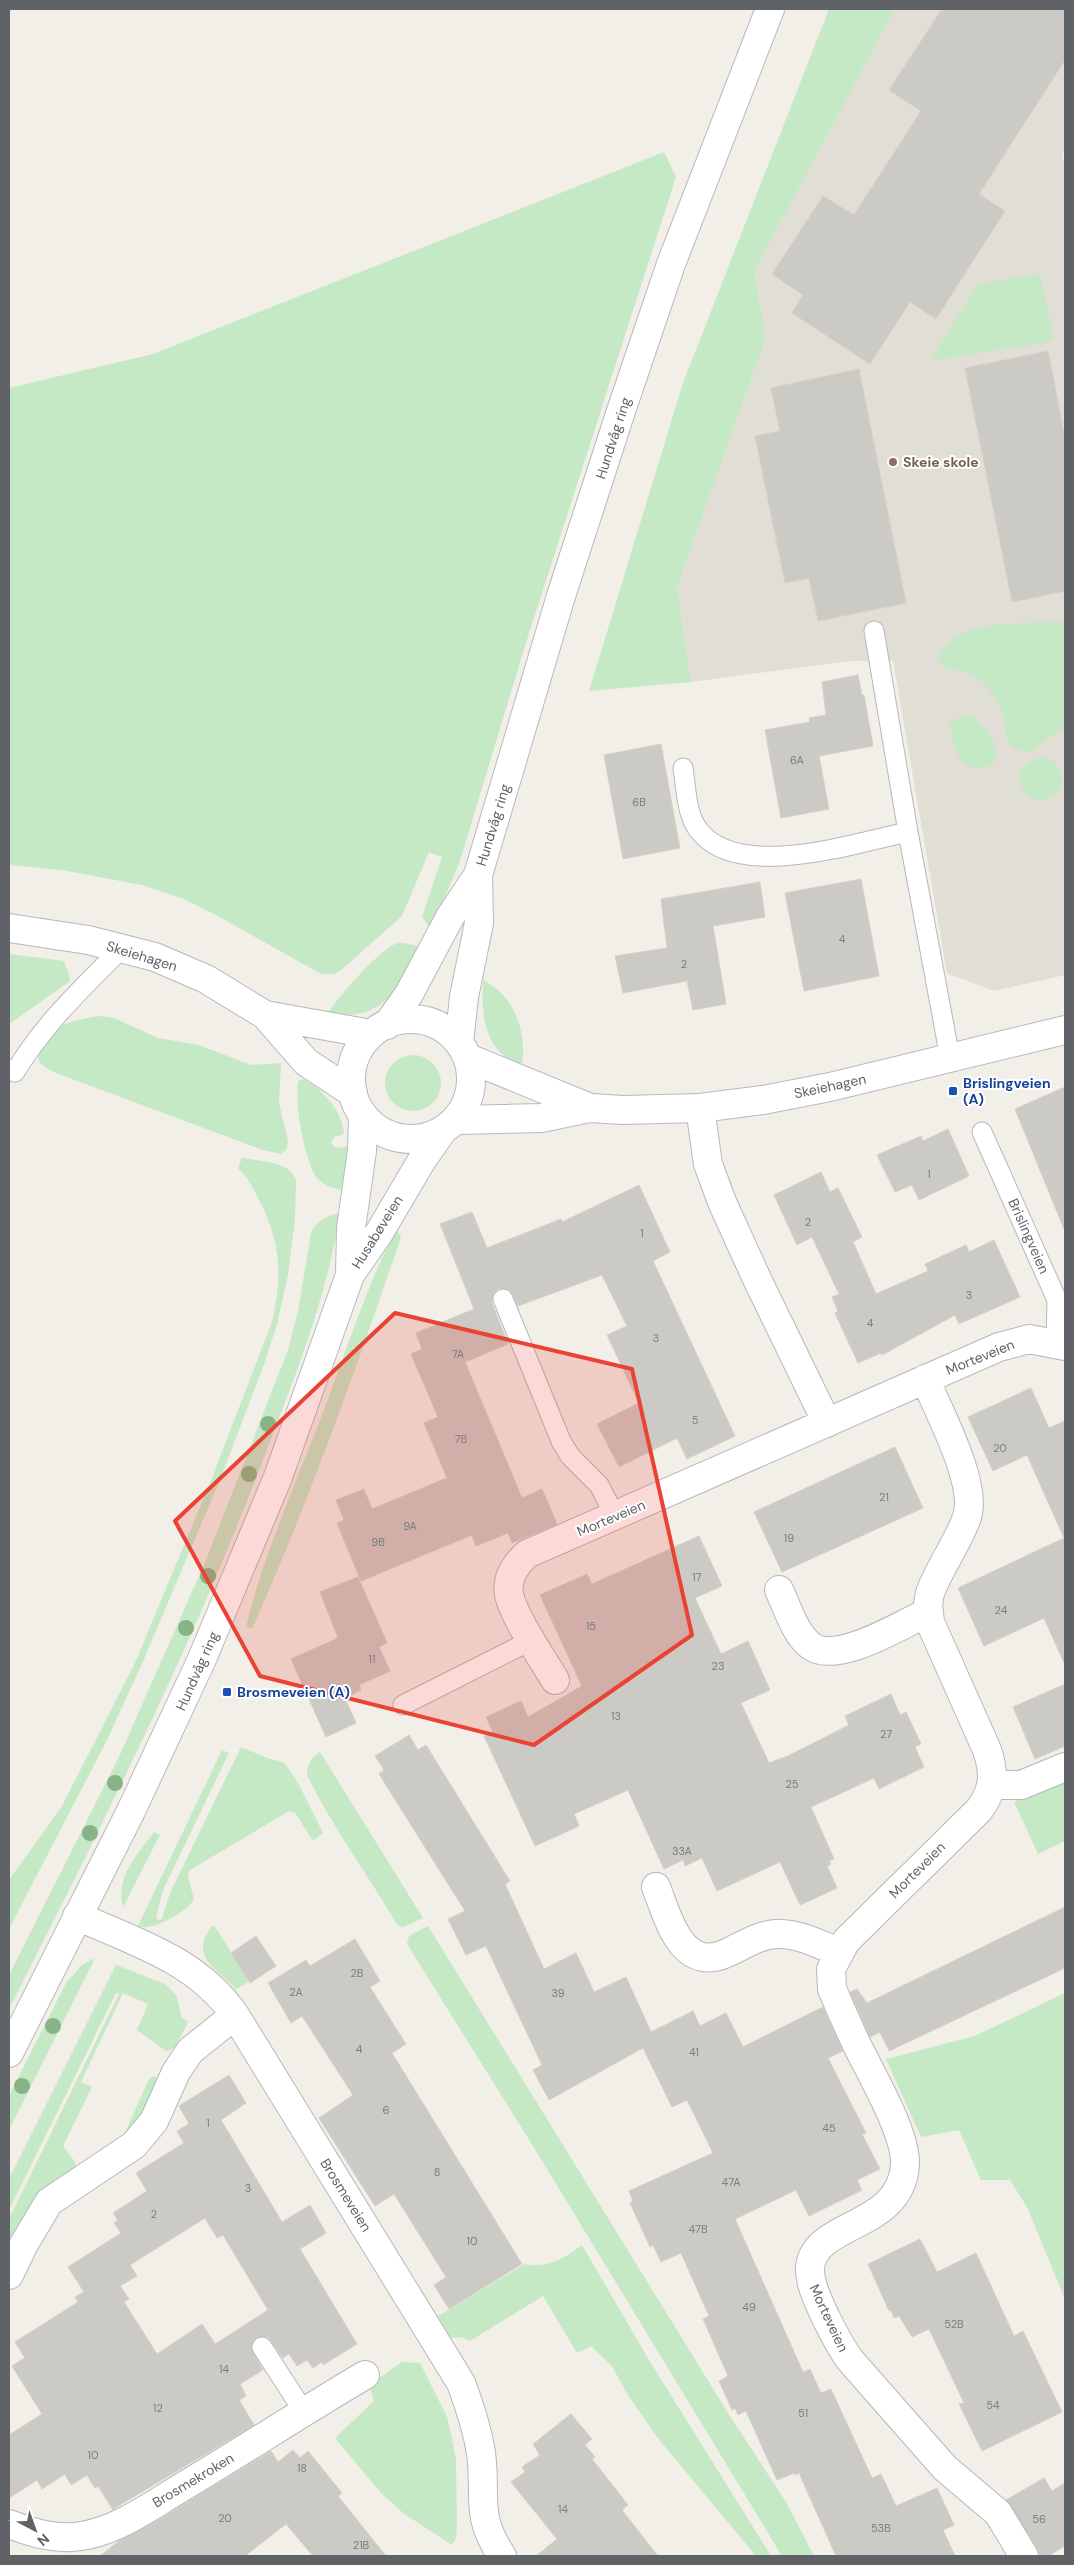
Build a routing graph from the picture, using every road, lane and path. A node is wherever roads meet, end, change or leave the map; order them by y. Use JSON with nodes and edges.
{"nodes":[{"id":1,"x":770,"y":9,"type":"edge"},
{"id":2,"x":874,"y":631,"type":"dead end"},
{"id":3,"x":683,"y":768,"type":"dead end"},
{"id":4,"x":908,"y":832,"type":"junction"},
{"id":5,"x":478,"y":875,"type":"junction"},
{"id":6,"x":9,"y":928,"type":"edge"},
{"id":7,"x":121,"y":948,"type":"junction"},
{"id":8,"x":265,"y":1015,"type":"junction"},
{"id":9,"x":379,"y":1030,"type":"junction"},
{"id":10,"x":1065,"y":1030,"type":"edge"},
{"id":11,"x":463,"y":1050,"type":"junction"},
{"id":12,"x":950,"y":1058,"type":"junction"},
{"id":13,"x":9,"y":1069,"type":"edge"},
{"id":14,"x":358,"y":1104,"type":"junction"},
{"id":15,"x":590,"y":1108,"type":"junction"},
{"id":16,"x":700,"y":1108,"type":"junction"},
{"id":17,"x":450,"y":1125,"type":"junction"},
{"id":18,"x":982,"y":1132,"type":"dead end"},
{"id":19,"x":350,"y":1275,"type":"junction"},
{"id":20,"x":503,"y":1299,"type":"dead end"},
{"id":21,"x":1061,"y":1345,"type":"edge"},
{"id":22,"x":925,"y":1380,"type":"junction"},
{"id":23,"x":827,"y":1422,"type":"junction"},
{"id":24,"x":616,"y":1516,"type":"junction"},
{"id":25,"x":779,"y":1590,"type":"dead end"},
{"id":26,"x":928,"y":1612,"type":"junction"},
{"id":27,"x":532,"y":1640,"type":"junction"},
{"id":28,"x":556,"y":1680,"type":"dead end"},
{"id":29,"x":403,"y":1704,"type":"dead end"},
{"id":30,"x":1065,"y":1767,"type":"edge"},
{"id":31,"x":993,"y":1785,"type":"junction"},
{"id":32,"x":656,"y":1888,"type":"dead end"},
{"id":33,"x":77,"y":1916,"type":"junction"},
{"id":34,"x":838,"y":1952,"type":"junction"},
{"id":35,"x":235,"y":2015,"type":"junction"},
{"id":36,"x":9,"y":2053,"type":"edge"},
{"id":37,"x":9,"y":2275,"type":"edge"},
{"id":38,"x":262,"y":2347,"type":"dead end"},
{"id":39,"x":365,"y":2375,"type":"dead end"},
{"id":40,"x":304,"y":2412,"type":"junction"},
{"id":41,"x":9,"y":2524,"type":"edge"},
{"id":42,"x":1018,"y":2555,"type":"edge"},
{"id":43,"x":502,"y":2556,"type":"edge"}],
"edges":[{"from":1,"to":5,"type":"street","name":"Hundvåg ring"},
{"from":2,"to":4,"type":"lane"},
{"from":3,"to":4,"type":"lane"},
{"from":4,"to":12,"type":"lane"},
{"from":5,"to":9,"type":"street","name":"Hundvåg ring"},
{"from":5,"to":11,"type":"street","name":"Hundvåg ring"},
{"from":6,"to":7,"type":"street","name":"Skeiehagen"},
{"from":7,"to":8,"type":"street","name":"Skeiehagen"},
{"from":7,"to":13,"type":"lane"},
{"from":8,"to":9,"type":"street","name":"Skeiehagen"},
{"from":8,"to":14,"type":"street","name":"Skeiehagen"},
{"from":9,"to":11,"type":"street"},
{"from":9,"to":14,"type":"street"},
{"from":10,"to":12,"type":"street","name":"Skeiehagen"},
{"from":11,"to":15,"type":"street","name":"Skeiehagen"},
{"from":11,"to":17,"type":"street"},
{"from":12,"to":16,"type":"street","name":"Skeiehagen"},
{"from":14,"to":17,"type":"street"},
{"from":14,"to":19,"type":"street","name":"Husabøveien"},
{"from":15,"to":16,"type":"street","name":"Skeiehagen"},
{"from":15,"to":17,"type":"street","name":"Skeiehagen"},
{"from":16,"to":23,"type":"street"},
{"from":17,"to":19,"type":"street","name":"Husabøveien"},
{"from":18,"to":21,"type":"lane","name":"Brislingveien"},
{"from":19,"to":33,"type":"street","name":"Hundvåg ring"},
{"from":20,"to":24,"type":"lane"},
{"from":21,"to":22,"type":"street","name":"Morteveien"},
{"from":22,"to":23,"type":"street","name":"Morteveien"},
{"from":22,"to":26,"type":"street"},
{"from":23,"to":24,"type":"street","name":"Morteveien"},
{"from":24,"to":27,"type":"street","name":"Morteveien"},
{"from":25,"to":26,"type":"street"},
{"from":26,"to":31,"type":"street"},
{"from":27,"to":28,"type":"street","name":"Morteveien"},
{"from":27,"to":29,"type":"lane"},
{"from":30,"to":31,"type":"street"},
{"from":31,"to":34,"type":"street","name":"Morteveien"},
{"from":32,"to":34,"type":"street"},
{"from":33,"to":35,"type":"street","name":"Brosmeveien"},
{"from":33,"to":36,"type":"street","name":"Hundvåg ring"},
{"from":34,"to":42,"type":"street","name":"Morteveien"},
{"from":35,"to":37,"type":"street"},
{"from":35,"to":43,"type":"street","name":"Brosmeveien"},
{"from":38,"to":40,"type":"lane"},
{"from":39,"to":40,"type":"street","name":"Brosmekroken"},
{"from":40,"to":41,"type":"street","name":"Brosmekroken"}]}
